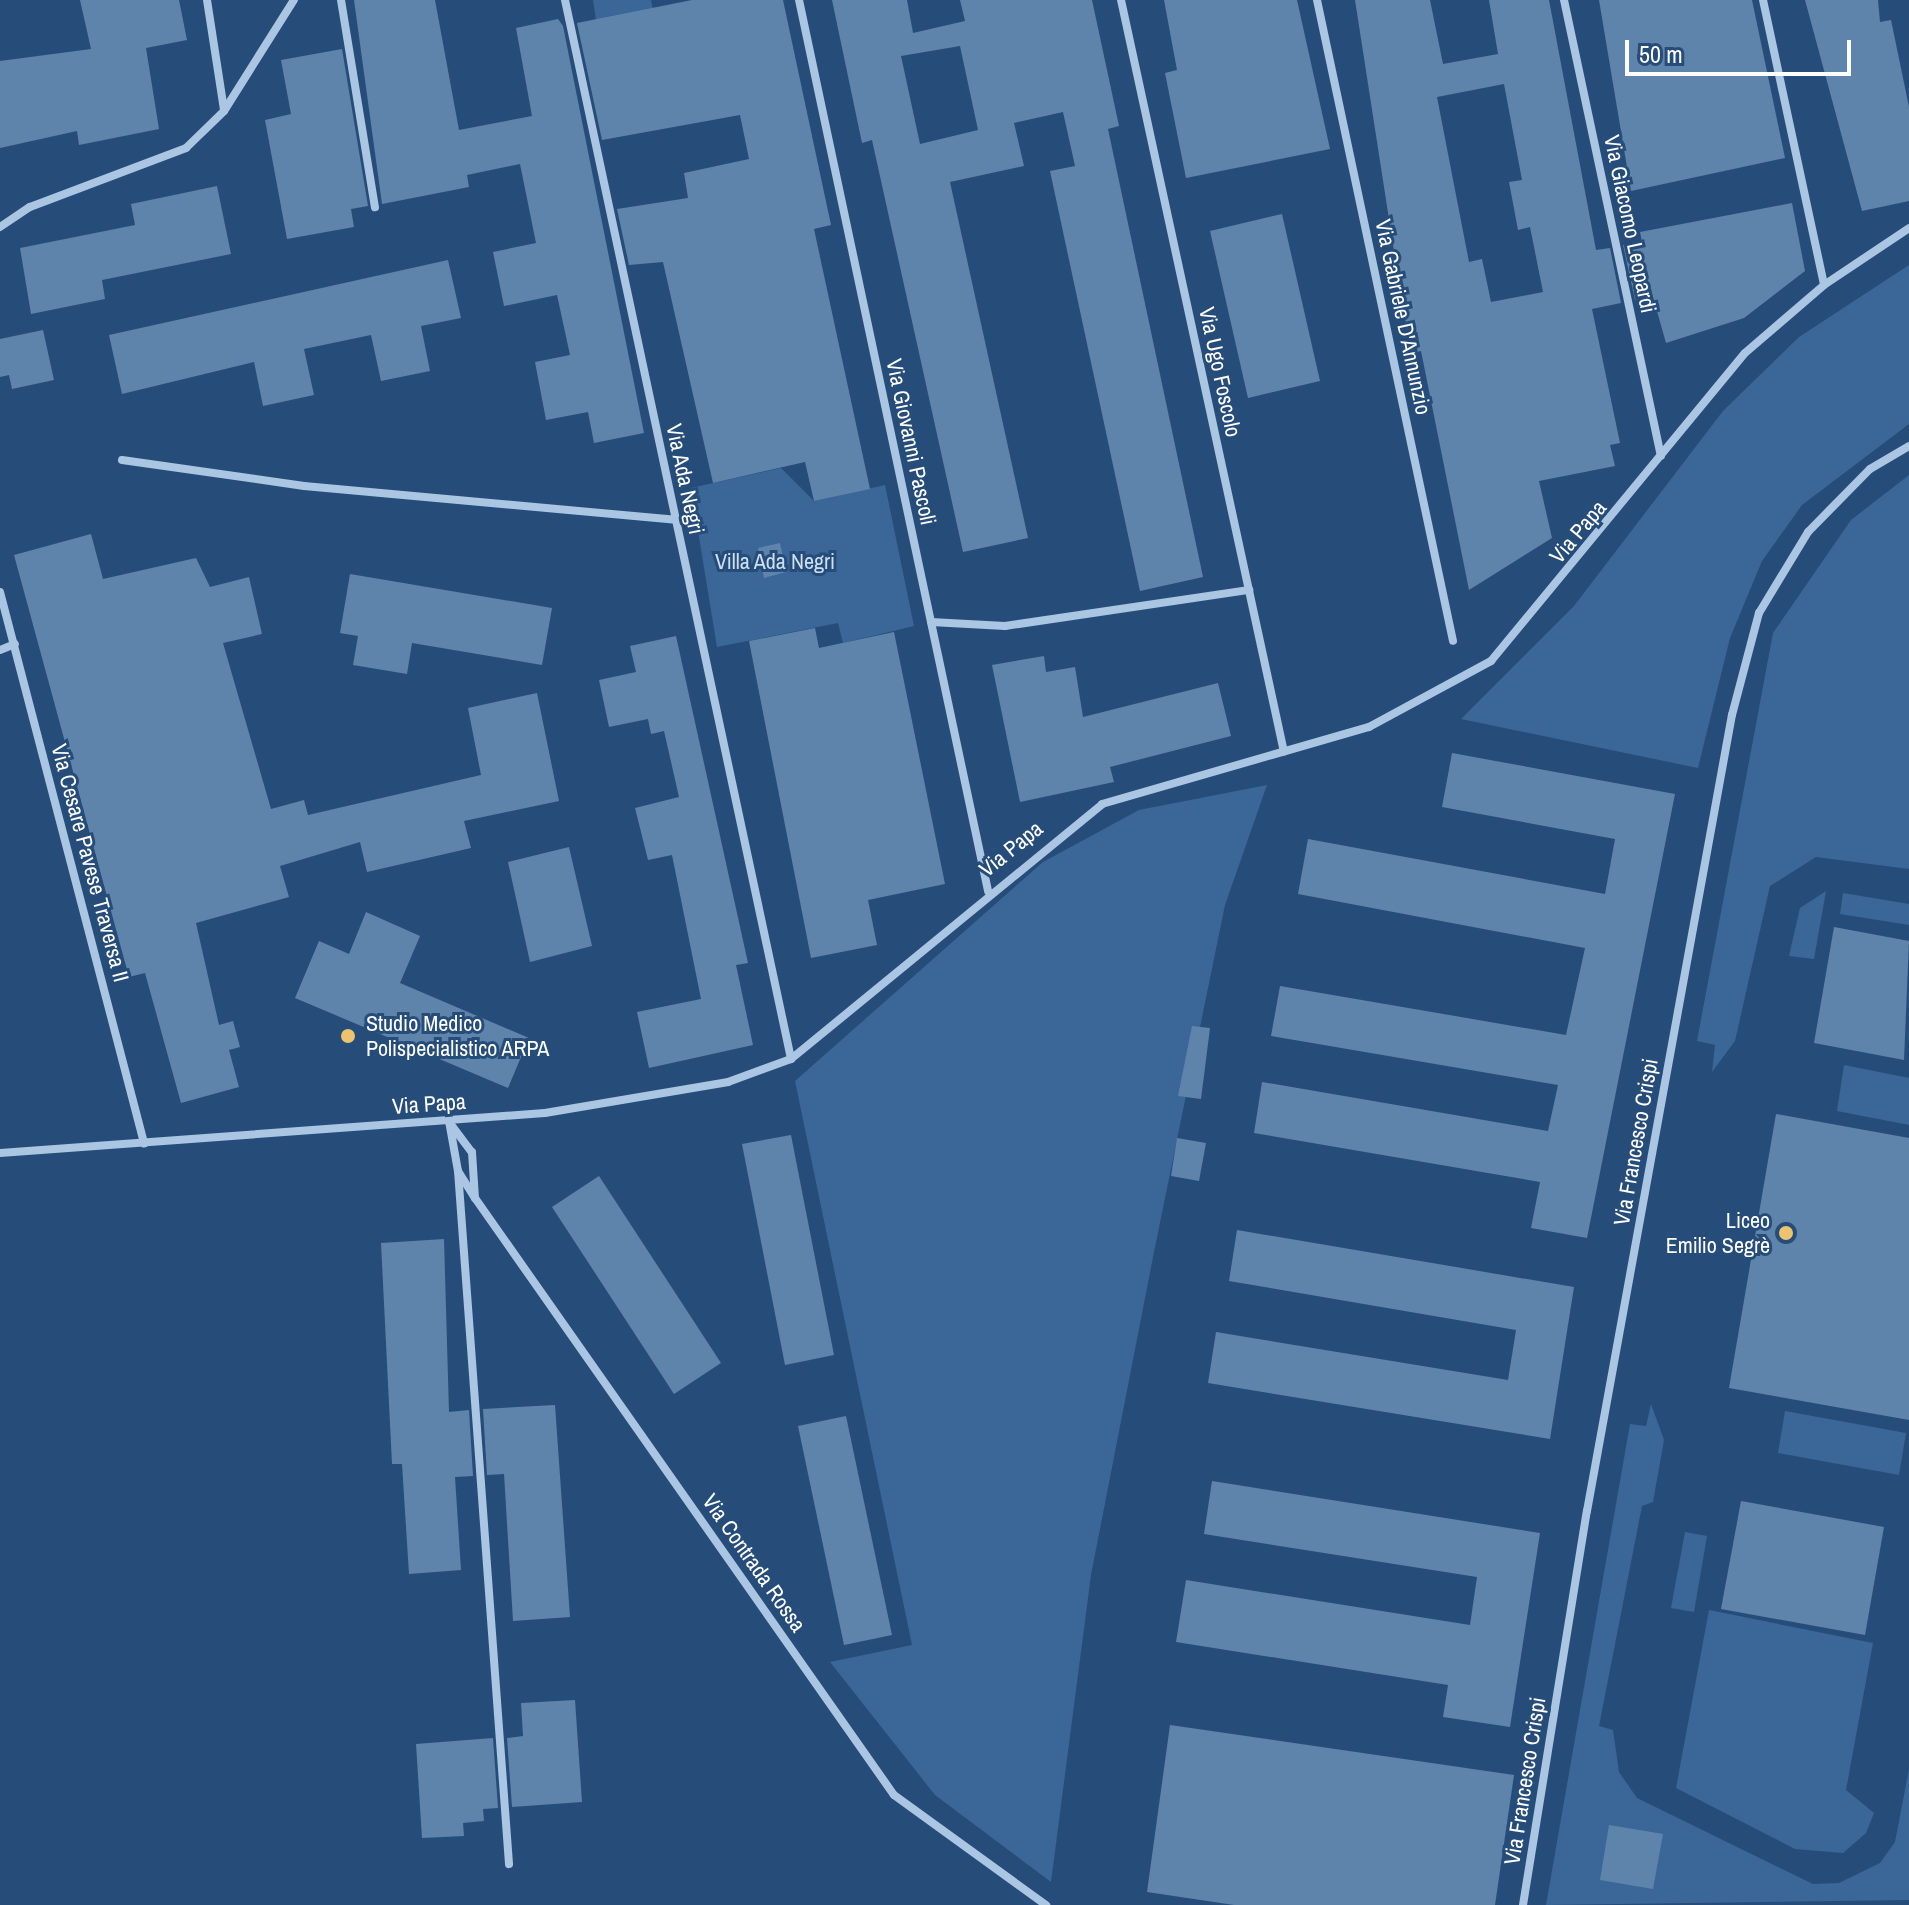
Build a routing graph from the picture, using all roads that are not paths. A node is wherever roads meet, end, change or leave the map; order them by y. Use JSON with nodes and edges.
{"nodes":[{"id":1,"x":207,"y":0,"type":"edge"},
{"id":2,"x":294,"y":0,"type":"edge"},
{"id":3,"x":341,"y":0,"type":"edge"},
{"id":4,"x":565,"y":0,"type":"edge"},
{"id":5,"x":799,"y":0,"type":"edge"},
{"id":6,"x":1121,"y":0,"type":"edge"},
{"id":7,"x":1317,"y":0,"type":"edge"},
{"id":8,"x":1564,"y":0,"type":"edge"},
{"id":9,"x":1763,"y":0,"type":"edge"},
{"id":10,"x":224,"y":111,"type":"junction"},
{"id":11,"x":375,"y":207,"type":"dead end"},
{"id":12,"x":0,"y":227,"type":"edge"},
{"id":13,"x":1909,"y":228,"type":"edge"},
{"id":14,"x":1909,"y":236,"type":"edge"},
{"id":15,"x":1894,"y":241,"type":"junction"},
{"id":16,"x":1824,"y":285,"type":"junction"},
{"id":17,"x":1909,"y":446,"type":"edge"},
{"id":18,"x":1661,"y":456,"type":"junction"},
{"id":19,"x":122,"y":460,"type":"dead end"},
{"id":20,"x":675,"y":520,"type":"junction"},
{"id":21,"x":1249,"y":590,"type":"junction"},
{"id":22,"x":0,"y":592,"type":"edge"},
{"id":23,"x":931,"y":622,"type":"junction"},
{"id":24,"x":1453,"y":641,"type":"dead end"},
{"id":25,"x":15,"y":644,"type":"junction"},
{"id":26,"x":0,"y":650,"type":"edge"},
{"id":27,"x":1284,"y":752,"type":"junction"},
{"id":28,"x":988,"y":891,"type":"junction"},
{"id":29,"x":791,"y":1059,"type":"junction"},
{"id":30,"x":449,"y":1121,"type":"junction"},
{"id":31,"x":144,"y":1143,"type":"junction"},
{"id":32,"x":0,"y":1153,"type":"edge"},
{"id":33,"x":458,"y":1171,"type":"junction"},
{"id":34,"x":475,"y":1198,"type":"junction"},
{"id":35,"x":509,"y":1864,"type":"dead end"},
{"id":36,"x":1046,"y":1905,"type":"edge"},
{"id":37,"x":1523,"y":1905,"type":"edge"}],
"edges":[{"from":1,"to":10,"type":"street"},
{"from":2,"to":10,"type":"street"},
{"from":3,"to":11,"type":"street"},
{"from":4,"to":20,"type":"street","name":"Via Ada Negri"},
{"from":5,"to":23,"type":"street","name":"Via Giovanni Pascoli"},
{"from":6,"to":21,"type":"street","name":"Via Ugo Foscolo"},
{"from":7,"to":24,"type":"street","name":"Via Gabriele D'Annunzio"},
{"from":8,"to":18,"type":"street","name":"Via Giacomo Leopardi"},
{"from":9,"to":16,"type":"street"},
{"from":10,"to":12,"type":"street"},
{"from":13,"to":15,"type":"street","name":"Via Papa"},
{"from":14,"to":15,"type":"street","name":"Via Papa"},
{"from":15,"to":16,"type":"street","name":"Via Papa"},
{"from":16,"to":18,"type":"street","name":"Via Papa"},
{"from":17,"to":37,"type":"street","name":"Via Francesco Crispi"},
{"from":18,"to":27,"type":"street","name":"Via Papa"},
{"from":19,"to":20,"type":"street"},
{"from":20,"to":29,"type":"street","name":"Via Ada Negri"},
{"from":21,"to":23,"type":"street"},
{"from":21,"to":27,"type":"street","name":"Via Ugo Foscolo"},
{"from":22,"to":25,"type":"street","name":"Via Cesare Pavese Traversa II"},
{"from":23,"to":28,"type":"street","name":"Via Giovanni Pascoli"},
{"from":25,"to":26,"type":"street"},
{"from":25,"to":31,"type":"street","name":"Via Cesare Pavese Traversa II"},
{"from":27,"to":28,"type":"street","name":"Via Papa"},
{"from":28,"to":29,"type":"street","name":"Via Papa"},
{"from":29,"to":30,"type":"street","name":"Via Papa"},
{"from":30,"to":31,"type":"street","name":"Via Papa"},
{"from":30,"to":33,"type":"street","name":"Via Contrada Rossa"},
{"from":30,"to":34,"type":"street"},
{"from":31,"to":32,"type":"street","name":"Via Papa"},
{"from":33,"to":34,"type":"street","name":"Via Contrada Rossa"},
{"from":33,"to":35,"type":"street","name":"Via Contrada Rossa"},
{"from":34,"to":36,"type":"street","name":"Via Contrada Rossa"}]}
